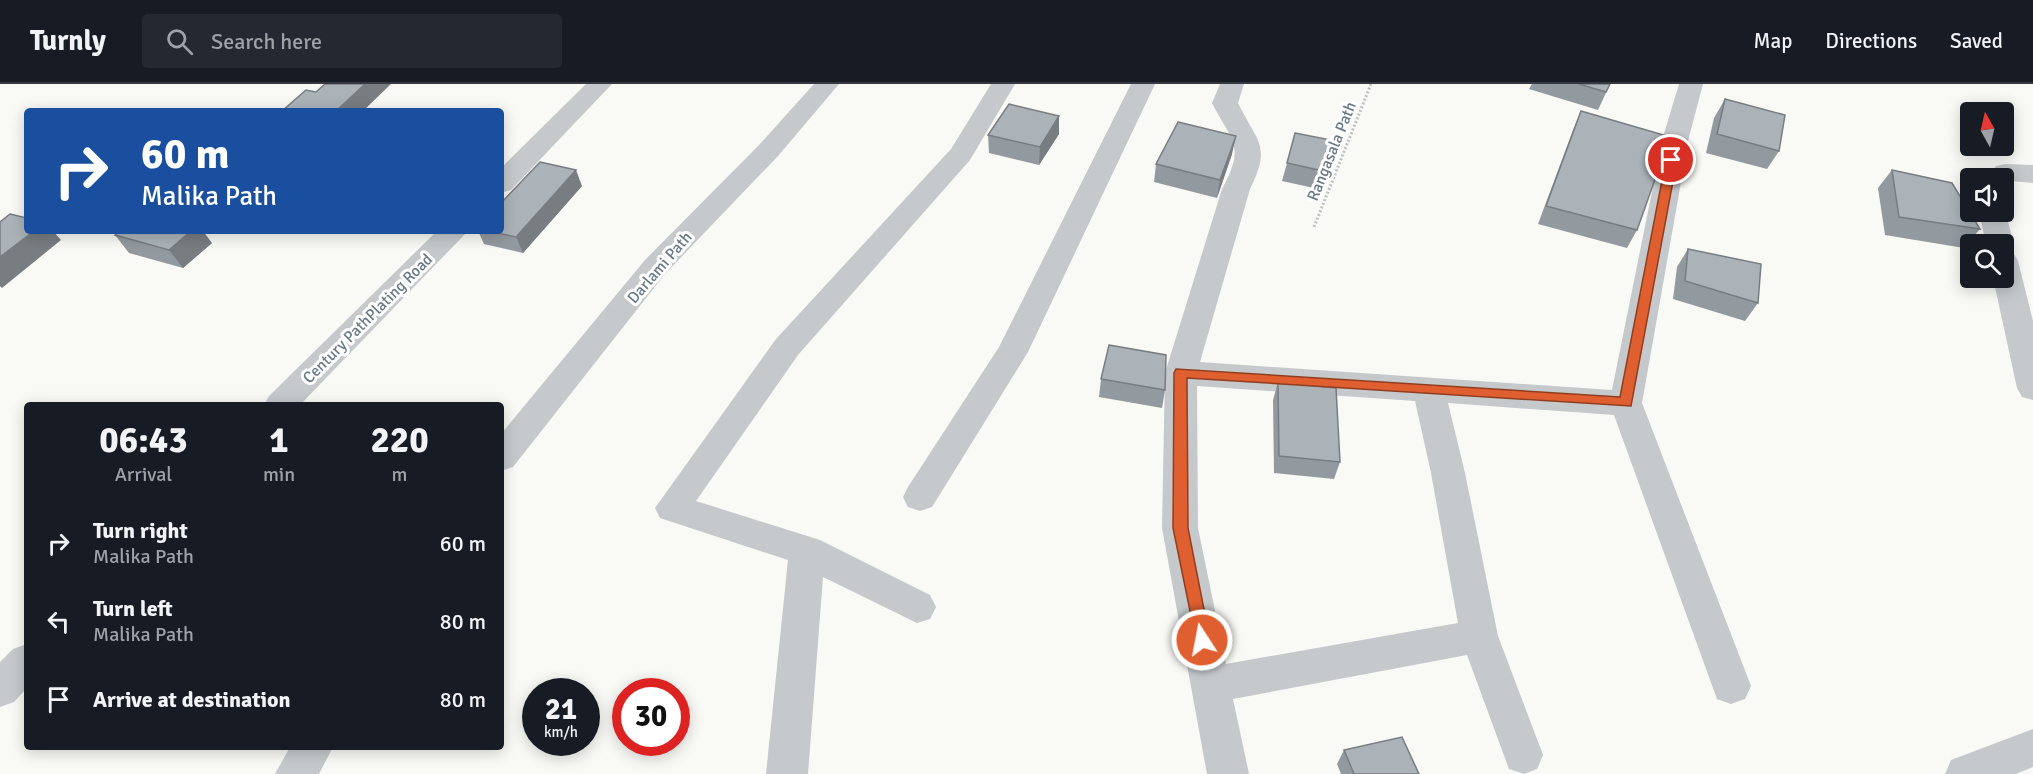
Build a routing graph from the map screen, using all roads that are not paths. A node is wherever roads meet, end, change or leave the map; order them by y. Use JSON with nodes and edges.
{"nodes":[{"id":1,"x":600,"y":84,"type":"edge"},
{"id":2,"x":827,"y":84,"type":"edge"},
{"id":3,"x":1004,"y":84,"type":"edge"},
{"id":4,"x":1143,"y":84,"type":"edge"},
{"id":5,"x":1232,"y":84,"type":"edge"},
{"id":6,"x":1691,"y":84,"type":"edge"},
{"id":7,"x":2014,"y":173,"type":"edge"},
{"id":8,"x":2033,"y":174,"type":"edge"},
{"id":9,"x":504,"y":181,"type":"edge"},
{"id":10,"x":451,"y":234,"type":"edge"},
{"id":11,"x":2010,"y":288,"type":"edge"},
{"id":12,"x":1181,"y":373,"type":"junction"},
{"id":13,"x":2033,"y":388,"type":"edge"},
{"id":14,"x":1428,"y":389,"type":"junction"},
{"id":15,"x":283,"y":402,"type":"edge"},
{"id":16,"x":1626,"y":403,"type":"junction"},
{"id":17,"x":504,"y":454,"type":"edge"},
{"id":18,"x":921,"y":497,"type":"dead end"},
{"id":19,"x":807,"y":550,"type":"junction"},
{"id":20,"x":917,"y":607,"type":"dead end"},
{"id":21,"x":1479,"y":636,"type":"junction"},
{"id":22,"x":24,"y":665,"type":"edge"},
{"id":23,"x":1211,"y":685,"type":"junction"},
{"id":24,"x":1731,"y":686,"type":"dead end"},
{"id":25,"x":0,"y":689,"type":"edge"},
{"id":26,"x":2033,"y":748,"type":"edge"},
{"id":27,"x":311,"y":750,"type":"edge"},
{"id":28,"x":1523,"y":755,"type":"dead end"},
{"id":29,"x":296,"y":774,"type":"edge"},
{"id":30,"x":787,"y":774,"type":"edge"},
{"id":31,"x":1228,"y":774,"type":"edge"},
{"id":32,"x":1966,"y":774,"type":"edge"}],
"edges":[{"from":1,"to":9,"type":"street"},
{"from":2,"to":17,"type":"street","name":"Darlami Path"},
{"from":3,"to":19,"type":"street"},
{"from":4,"to":18,"type":"street"},
{"from":5,"to":12,"type":"street"},
{"from":6,"to":16,"type":"street"},
{"from":7,"to":8,"type":"street"},
{"from":10,"to":15,"type":"street","name":"Century PathPlating Road"},
{"from":11,"to":13,"type":"street"},
{"from":12,"to":14,"type":"street"},
{"from":12,"to":23,"type":"street"},
{"from":14,"to":16,"type":"street"},
{"from":14,"to":21,"type":"street"},
{"from":16,"to":24,"type":"street"},
{"from":19,"to":20,"type":"street"},
{"from":19,"to":30,"type":"street"},
{"from":21,"to":23,"type":"street"},
{"from":21,"to":28,"type":"street"},
{"from":22,"to":25,"type":"street"},
{"from":23,"to":31,"type":"street"},
{"from":26,"to":32,"type":"street"},
{"from":27,"to":29,"type":"street"}]}
